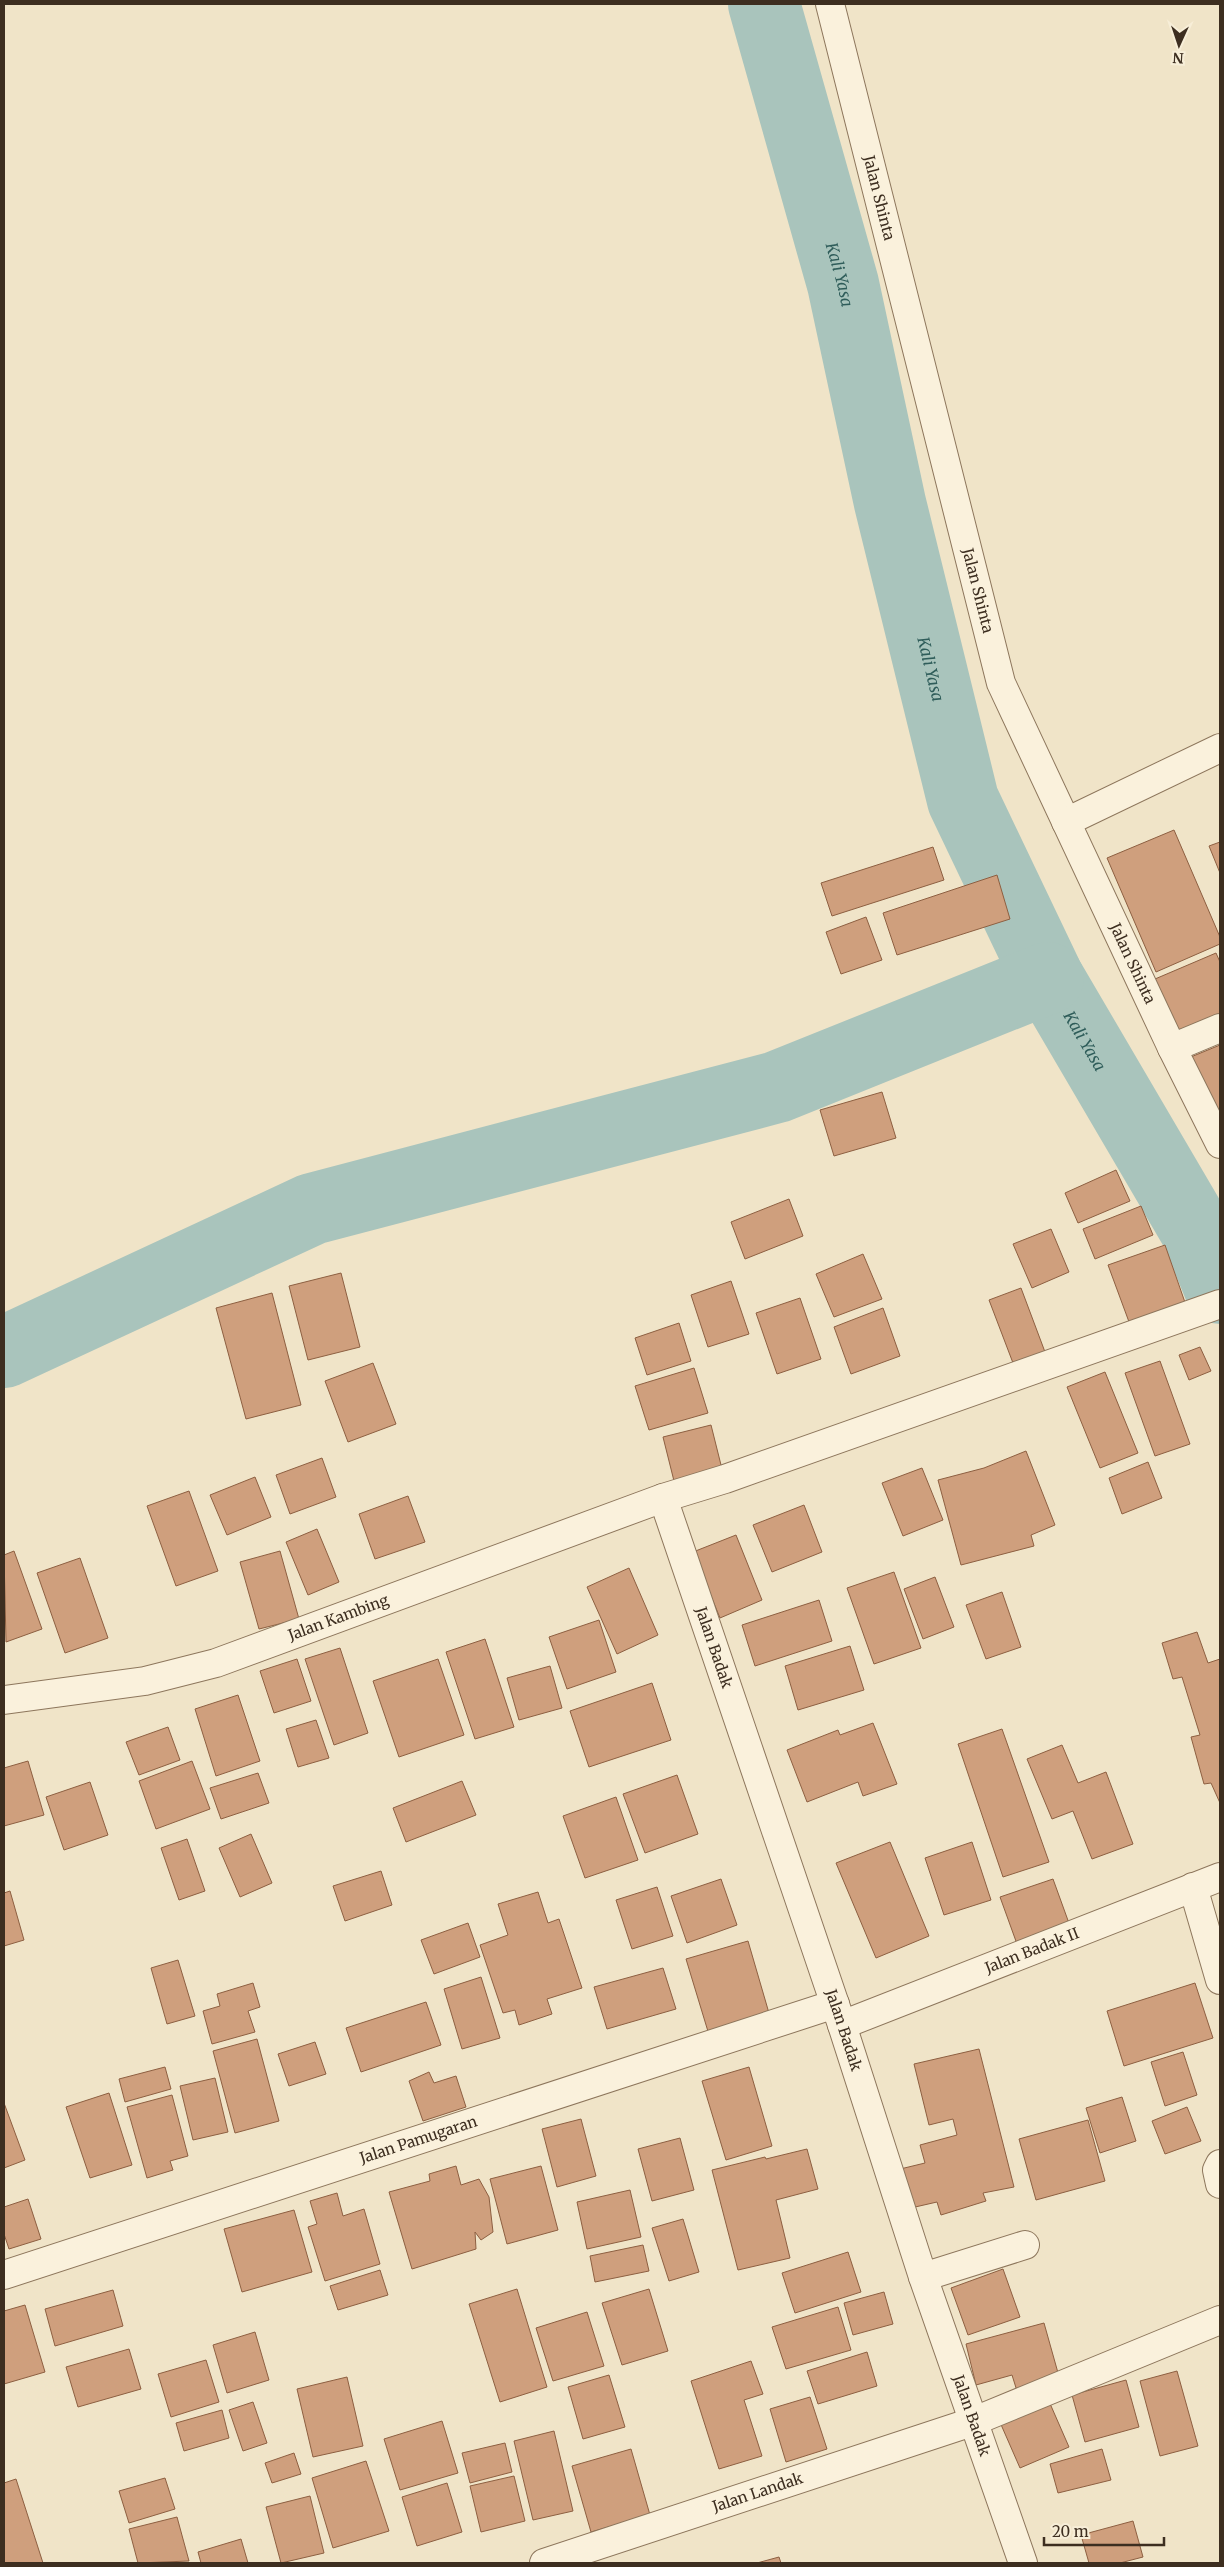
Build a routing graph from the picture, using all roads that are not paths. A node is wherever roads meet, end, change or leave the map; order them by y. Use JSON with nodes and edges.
{"nodes":[{"id":1,"x":830,"y":4,"type":"edge"},
{"id":2,"x":1220,"y":748,"type":"edge"},
{"id":3,"x":1066,"y":822,"type":"junction"},
{"id":4,"x":1220,"y":1028,"type":"edge"},
{"id":5,"x":1172,"y":1048,"type":"junction"},
{"id":6,"x":1220,"y":1144,"type":"edge"},
{"id":7,"x":1209,"y":1308,"type":"edge"},
{"id":8,"x":663,"y":1498,"type":"junction"},
{"id":9,"x":4,"y":1700,"type":"edge"},
{"id":10,"x":1220,"y":1877,"type":"edge"},
{"id":11,"x":1193,"y":1888,"type":"junction"},
{"id":12,"x":1220,"y":1980,"type":"edge"},
{"id":13,"x":838,"y":2014,"type":"junction"},
{"id":14,"x":1220,"y":2164,"type":"edge"},
{"id":15,"x":1220,"y":2184,"type":"edge"},
{"id":16,"x":1025,"y":2245,"type":"dead end"},
{"id":17,"x":4,"y":2275,"type":"edge"},
{"id":18,"x":923,"y":2277,"type":"junction"},
{"id":19,"x":1220,"y":2320,"type":"edge"},
{"id":20,"x":972,"y":2422,"type":"junction"},
{"id":21,"x":544,"y":2563,"type":"edge"},
{"id":22,"x":1023,"y":2563,"type":"edge"}],
"edges":[{"from":1,"to":3,"type":"street","name":"Jalan Shinta"},
{"from":2,"to":3,"type":"street"},
{"from":3,"to":5,"type":"street","name":"Jalan Shinta"},
{"from":4,"to":5,"type":"street"},
{"from":5,"to":6,"type":"street","name":"Jalan Shinta"},
{"from":7,"to":8,"type":"street","name":"Jalan Kambing"},
{"from":8,"to":9,"type":"street","name":"Jalan Kambing"},
{"from":8,"to":13,"type":"street","name":"Jalan Badak"},
{"from":10,"to":11,"type":"street","name":"Jalan Badak II"},
{"from":11,"to":12,"type":"street"},
{"from":11,"to":13,"type":"street","name":"Jalan Badak II"},
{"from":13,"to":17,"type":"street","name":"Jalan Pamugaran"},
{"from":13,"to":18,"type":"street","name":"Jalan Badak"},
{"from":14,"to":15,"type":"street"},
{"from":16,"to":18,"type":"street"},
{"from":18,"to":20,"type":"street","name":"Jalan Badak"},
{"from":19,"to":20,"type":"street","name":"Jalan Landak"},
{"from":20,"to":21,"type":"street","name":"Jalan Landak"},
{"from":20,"to":22,"type":"street","name":"Jalan Badak"}]}
